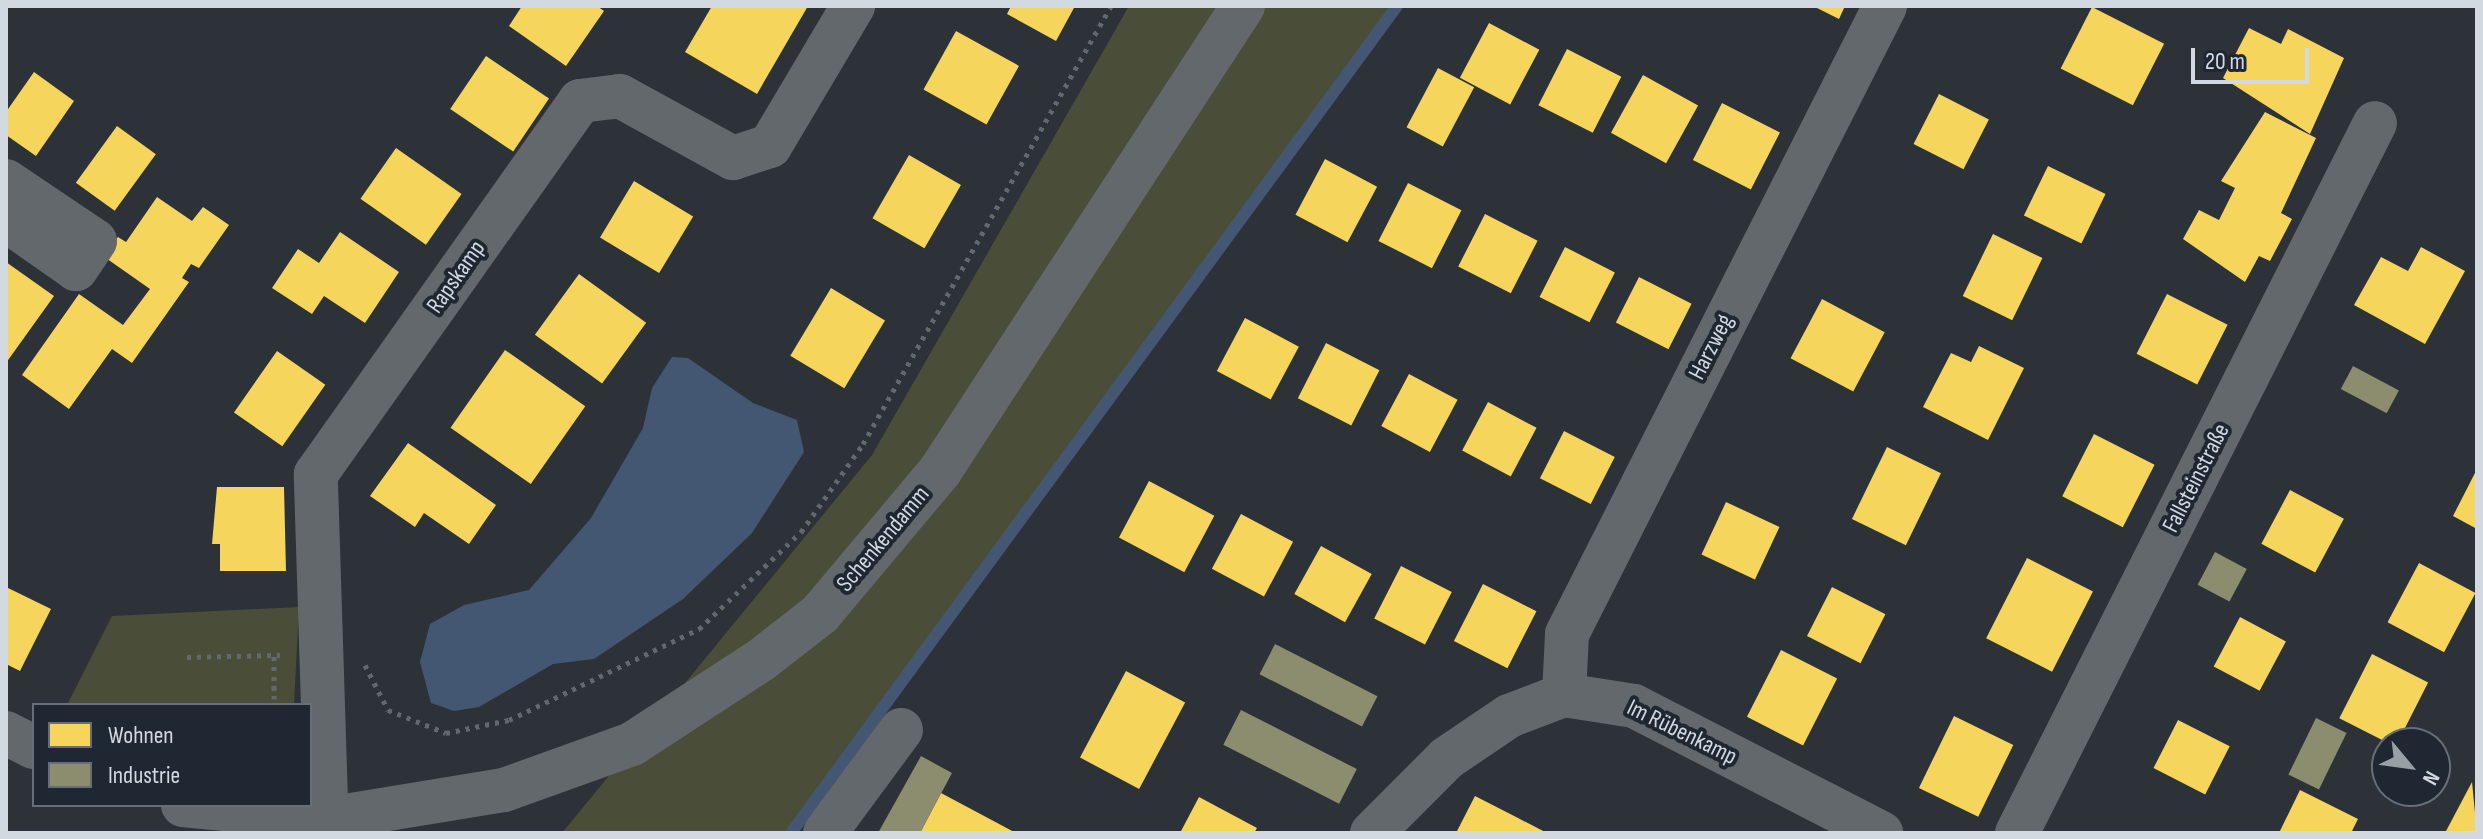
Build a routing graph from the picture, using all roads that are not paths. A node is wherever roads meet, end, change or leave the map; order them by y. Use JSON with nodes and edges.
{"nodes":[{"id":1,"x":853,"y":6,"type":"edge"},
{"id":2,"x":1243,"y":6,"type":"edge"},
{"id":3,"x":1885,"y":6,"type":"edge"},
{"id":4,"x":2375,"y":123,"type":"dead end"},
{"id":5,"x":6,"y":181,"type":"edge"},
{"id":6,"x":6,"y":220,"type":"edge"},
{"id":7,"x":1564,"y":695,"type":"junction"},
{"id":8,"x":901,"y":730,"type":"dead end"},
{"id":9,"x":6,"y":733,"type":"edge"},
{"id":10,"x":32,"y":746,"type":"edge"},
{"id":11,"x":197,"y":807,"type":"edge"},
{"id":12,"x":327,"y":826,"type":"edge"},
{"id":13,"x":825,"y":833,"type":"edge"},
{"id":14,"x":1372,"y":833,"type":"edge"},
{"id":15,"x":1881,"y":833,"type":"edge"},
{"id":16,"x":2017,"y":833,"type":"edge"}],
"edges":[{"from":1,"to":12,"type":"street","name":"Rapskamp"},
{"from":2,"to":12,"type":"street","name":"Schenkendamm"},
{"from":3,"to":7,"type":"street","name":"Harzweg"},
{"from":4,"to":16,"type":"street","name":"Fallsteinstraße"},
{"from":5,"to":6,"type":"street"},
{"from":7,"to":14,"type":"street","name":"Im Rübenkamp"},
{"from":7,"to":15,"type":"street","name":"Im Rübenkamp"},
{"from":8,"to":13,"type":"street"},
{"from":9,"to":10,"type":"street"},
{"from":11,"to":12,"type":"street","name":"Schenkendamm"}]}
